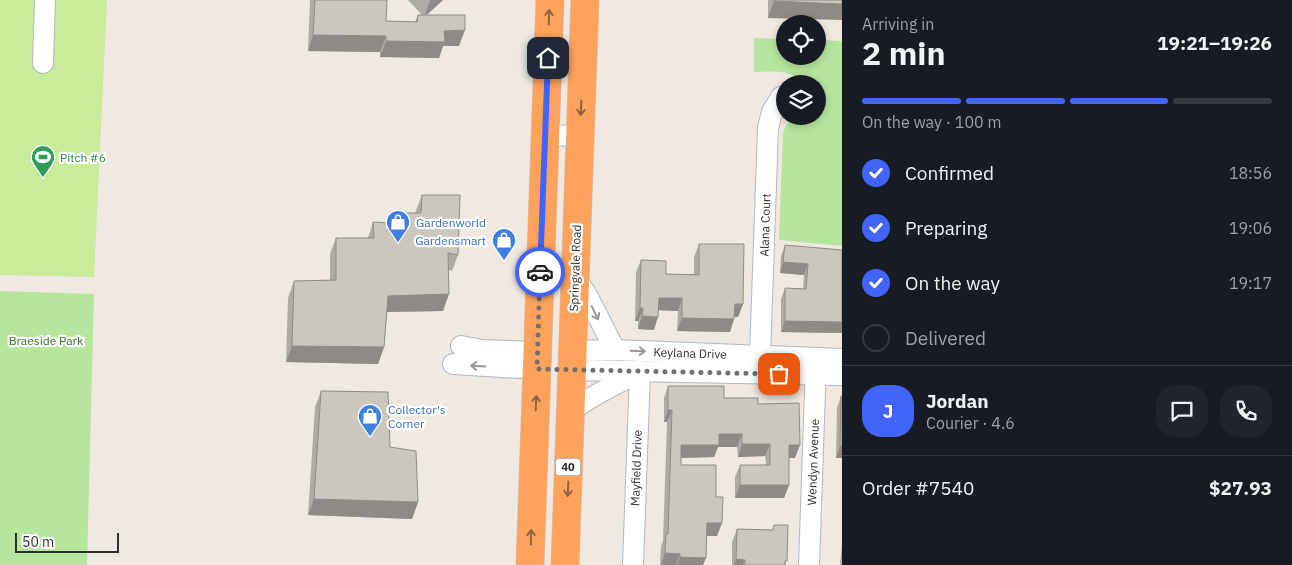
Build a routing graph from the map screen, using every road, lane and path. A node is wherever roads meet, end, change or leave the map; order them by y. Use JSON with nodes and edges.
{"nodes":[{"id":1,"x":45,"y":0,"type":"edge"},
{"id":2,"x":550,"y":0,"type":"edge"},
{"id":3,"x":584,"y":0,"type":"edge"},
{"id":4,"x":43,"y":63,"type":"dead end"},
{"id":5,"x":776,"y":105,"type":"edge"},
{"id":6,"x":545,"y":135,"type":"junction"},
{"id":7,"x":580,"y":136,"type":"junction"},
{"id":8,"x":575,"y":276,"type":"junction"},
{"id":9,"x":615,"y":350,"type":"junction"},
{"id":10,"x":457,"y":355,"type":"dead end"},
{"id":11,"x":760,"y":356,"type":"junction"},
{"id":12,"x":842,"y":359,"type":"edge"},
{"id":13,"x":572,"y":360,"type":"junction"},
{"id":14,"x":537,"y":361,"type":"junction"},
{"id":15,"x":816,"y":367,"type":"junction"},
{"id":16,"x":640,"y":371,"type":"junction"},
{"id":17,"x":842,"y":375,"type":"edge"},
{"id":18,"x":571,"y":411,"type":"junction"},
{"id":19,"x":530,"y":565,"type":"edge"},
{"id":20,"x":565,"y":565,"type":"edge"},
{"id":21,"x":633,"y":565,"type":"edge"},
{"id":22,"x":809,"y":565,"type":"edge"}],
"edges":[{"from":1,"to":4,"type":"street"},
{"from":6,"to":2,"type":"highway","one_way":true},
{"from":3,"to":7,"type":"highway","name":"Springvale Road","number":"40","one_way":true},
{"from":5,"to":11,"type":"street","name":"Alana Court"},
{"from":6,"to":7,"type":"street"},
{"from":6,"to":14,"type":"highway"},
{"from":7,"to":8,"type":"highway","name":"Springvale Road","number":"40"},
{"from":8,"to":9,"type":"street","one_way":true},
{"from":8,"to":13,"type":"highway","name":"Springvale Road","number":"40"},
{"from":9,"to":11,"type":"street","name":"Keylana Drive","one_way":true},
{"from":9,"to":13,"type":"street","name":"Keylana Drive"},
{"from":10,"to":14,"type":"street"},
{"from":11,"to":15,"type":"street","name":"Keylana Drive"},
{"from":12,"to":15,"type":"street","name":"Keylana Drive"},
{"from":13,"to":14,"type":"highway","name":"Keylana Drive"},
{"from":13,"to":16,"type":"street","name":"Keylana Drive"},
{"from":13,"to":18,"type":"highway","name":"Springvale Road","number":"40"},
{"from":19,"to":14,"type":"highway","one_way":true},
{"from":15,"to":16,"type":"street","name":"Keylana Drive"},
{"from":15,"to":17,"type":"street","name":"Keylana Drive"},
{"from":15,"to":22,"type":"street","name":"Wendyn Avenue"},
{"from":16,"to":18,"type":"street"},
{"from":16,"to":21,"type":"street","name":"Mayfield Drive"},
{"from":18,"to":20,"type":"highway","name":"Springvale Road","number":"40","one_way":true}]}
